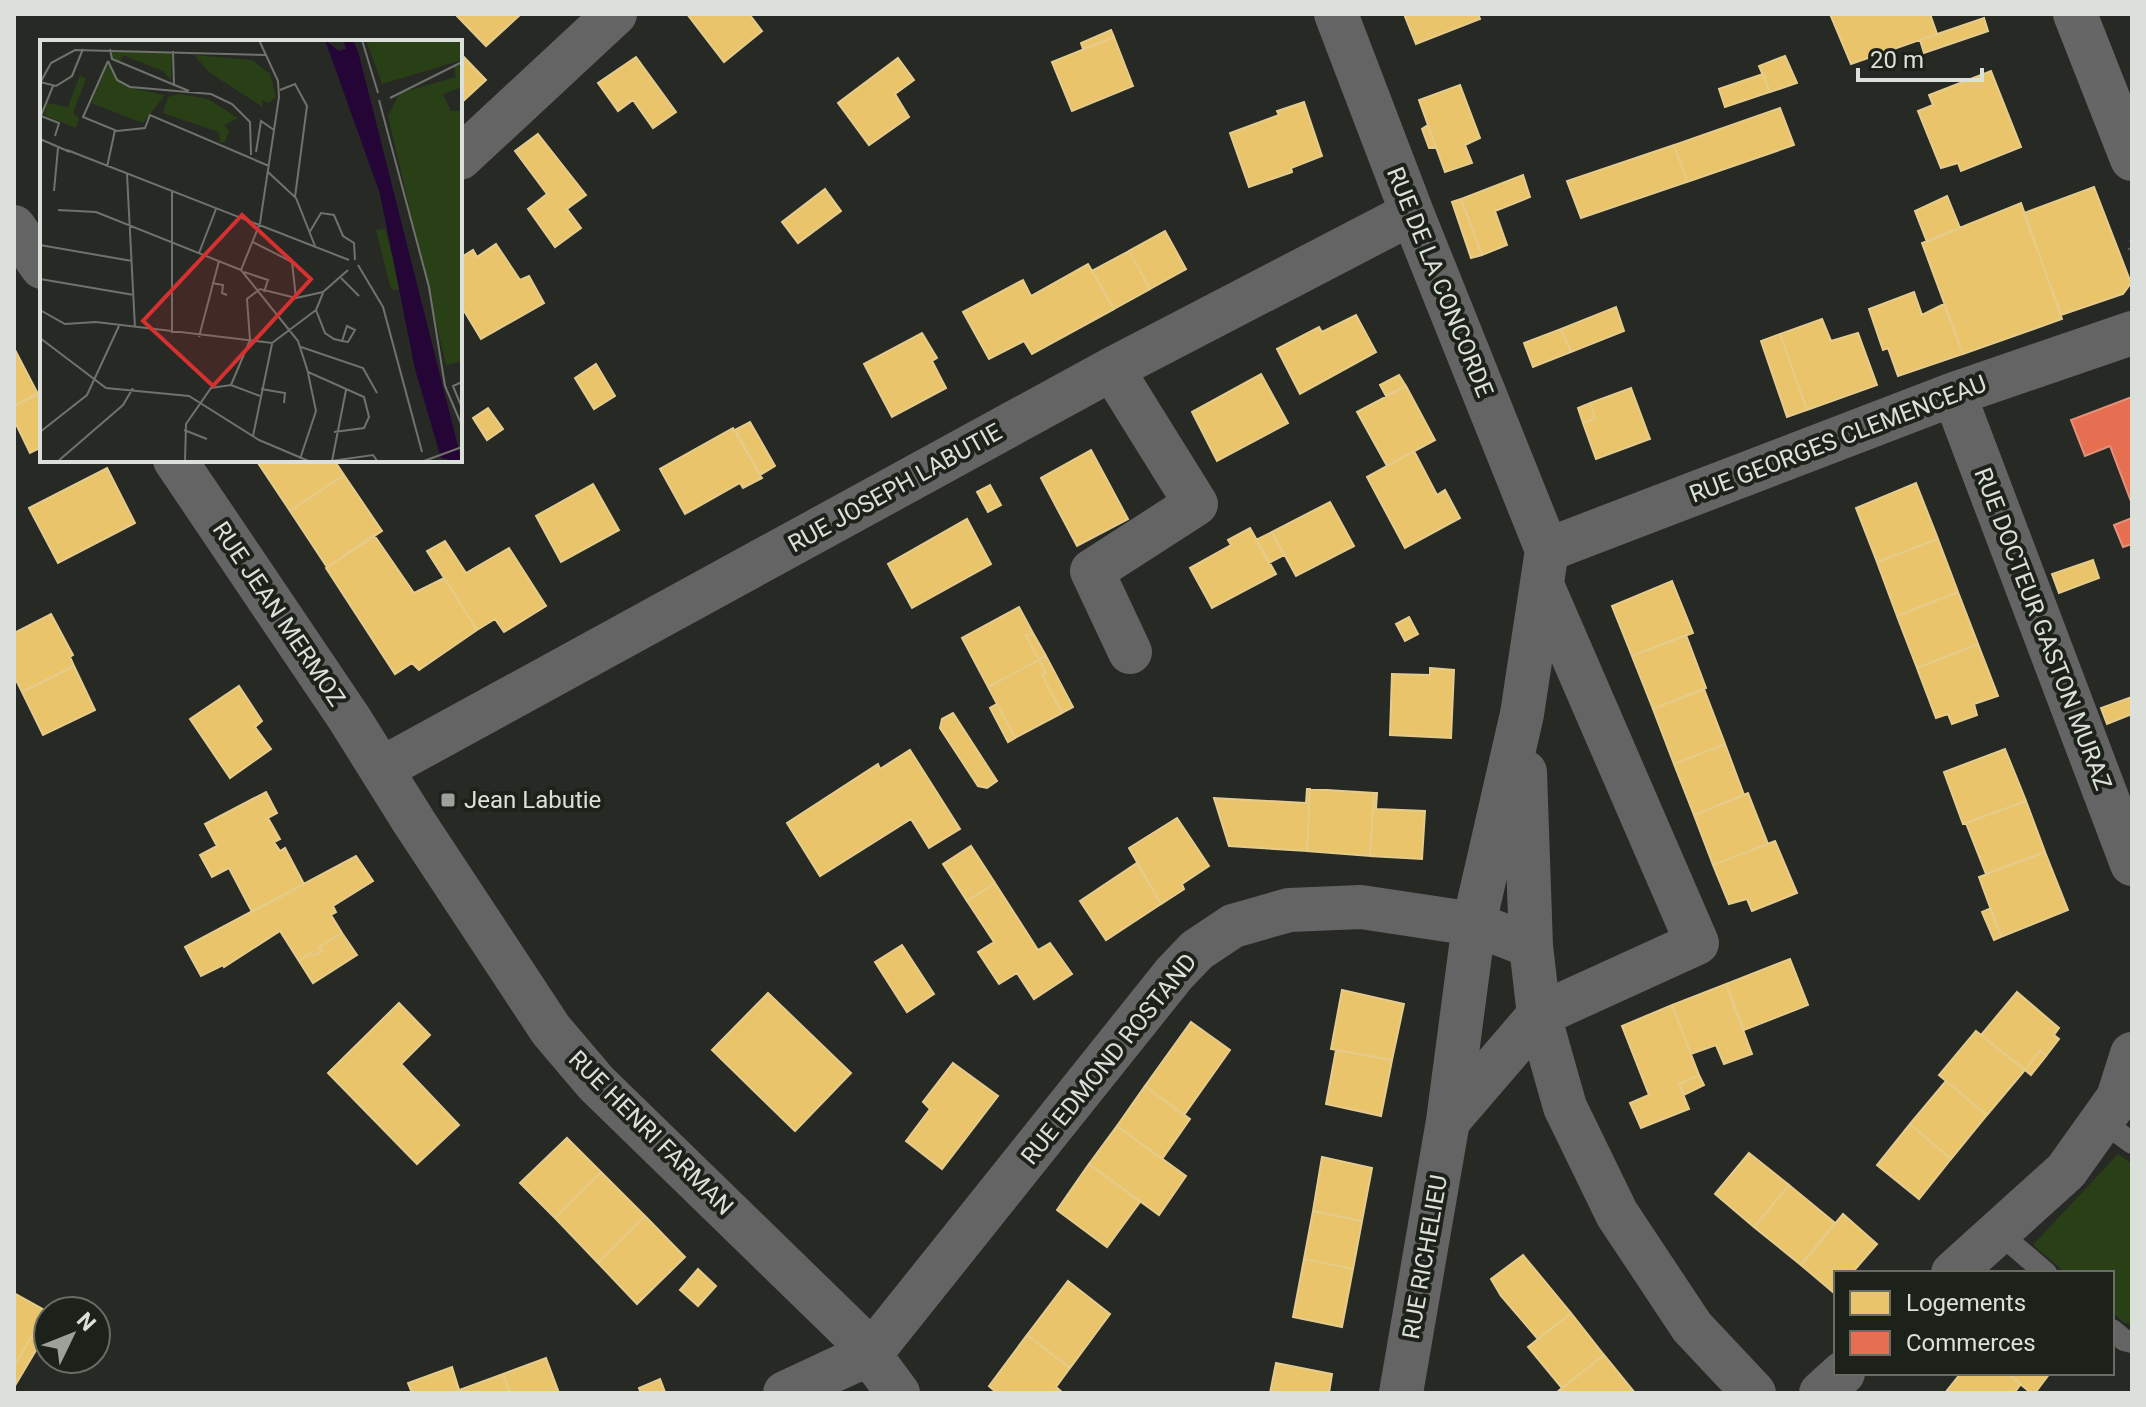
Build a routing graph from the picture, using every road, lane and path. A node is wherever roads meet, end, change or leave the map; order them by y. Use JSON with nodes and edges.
{"nodes":[{"id":1,"x":615,"y":14,"type":"edge"},
{"id":2,"x":1336,"y":14,"type":"edge"},
{"id":3,"x":2075,"y":14,"type":"edge"},
{"id":4,"x":462,"y":156,"type":"edge"},
{"id":5,"x":2132,"y":159,"type":"edge"},
{"id":6,"x":1412,"y":213,"type":"junction"},
{"id":7,"x":14,"y":227,"type":"edge"},
{"id":8,"x":2132,"y":242,"type":"edge"},
{"id":9,"x":2132,"y":253,"type":"edge"},
{"id":10,"x":40,"y":264,"type":"edge"},
{"id":11,"x":2132,"y":333,"type":"edge"},
{"id":12,"x":1112,"y":369,"type":"junction"},
{"id":13,"x":1954,"y":394,"type":"junction"},
{"id":14,"x":176,"y":462,"type":"edge"},
{"id":15,"x":1544,"y":567,"type":"junction"},
{"id":16,"x":1130,"y":652,"type":"dead end"},
{"id":17,"x":1522,"y":714,"type":"junction"},
{"id":18,"x":381,"y":769,"type":"junction"},
{"id":19,"x":2132,"y":864,"type":"edge"},
{"id":20,"x":1474,"y":924,"type":"junction"},
{"id":21,"x":1531,"y":946,"type":"junction"},
{"id":22,"x":1539,"y":1015,"type":"junction"},
{"id":23,"x":2132,"y":1054,"type":"edge"},
{"id":24,"x":1448,"y":1121,"type":"junction"},
{"id":25,"x":2117,"y":1132,"type":"edge"},
{"id":26,"x":1998,"y":1232,"type":"junction"},
{"id":27,"x":1955,"y":1271,"type":"edge"},
{"id":28,"x":2044,"y":1271,"type":"edge"},
{"id":29,"x":2114,"y":1332,"type":"edge"},
{"id":30,"x":2132,"y":1342,"type":"edge"},
{"id":31,"x":871,"y":1353,"type":"junction"},
{"id":32,"x":1841,"y":1375,"type":"edge"},
{"id":33,"x":785,"y":1393,"type":"edge"},
{"id":34,"x":898,"y":1393,"type":"edge"},
{"id":35,"x":1401,"y":1393,"type":"edge"},
{"id":36,"x":1754,"y":1393,"type":"edge"},
{"id":37,"x":1821,"y":1393,"type":"edge"}],
"edges":[{"from":1,"to":4,"type":"street"},
{"from":2,"to":6,"type":"street","name":"RUE DE LA CONCORDE"},
{"from":3,"to":5,"type":"main road"},
{"from":6,"to":12,"type":"street","name":"RUE JOSEPH LABUTIE"},
{"from":6,"to":15,"type":"street","name":"RUE DE LA CONCORDE"},
{"from":7,"to":10,"type":"street"},
{"from":8,"to":9,"type":"path"},
{"from":11,"to":13,"type":"street","name":"RUE GEORGES CLEMENCEAU"},
{"from":12,"to":16,"type":"street"},
{"from":12,"to":18,"type":"street","name":"RUE JOSEPH LABUTIE"},
{"from":13,"to":15,"type":"street","name":"RUE GEORGES CLEMENCEAU"},
{"from":13,"to":19,"type":"street","name":"RUE DOCTEUR GASTON MURAZ"},
{"from":14,"to":18,"type":"street","name":"RUE JEAN MERMOZ"},
{"from":15,"to":17,"type":"street"},
{"from":15,"to":22,"type":"street","name":"RUE DE LA CONCORDE"},
{"from":17,"to":20,"type":"street","name":"RUE RICHELIEU"},
{"from":17,"to":21,"type":"street"},
{"from":18,"to":31,"type":"street","name":"RUE HENRI FARMAN"},
{"from":20,"to":21,"type":"street","name":"RUE EDMOND ROSTAND"},
{"from":20,"to":24,"type":"street","name":"RUE RICHELIEU"},
{"from":20,"to":31,"type":"street","name":"RUE EDMOND ROSTAND"},
{"from":21,"to":22,"type":"street"},
{"from":22,"to":24,"type":"street"},
{"from":22,"to":36,"type":"street"},
{"from":23,"to":25,"type":"street"},
{"from":24,"to":35,"type":"street","name":"RUE RICHELIEU"},
{"from":25,"to":26,"type":"street"},
{"from":26,"to":27,"type":"street"},
{"from":26,"to":28,"type":"lane"},
{"from":29,"to":30,"type":"lane"},
{"from":31,"to":33,"type":"street","name":"RUE EDMOND ROSTAND"},
{"from":31,"to":34,"type":"street","name":"RUE HENRI FARMAN"},
{"from":32,"to":37,"type":"street"}]}
